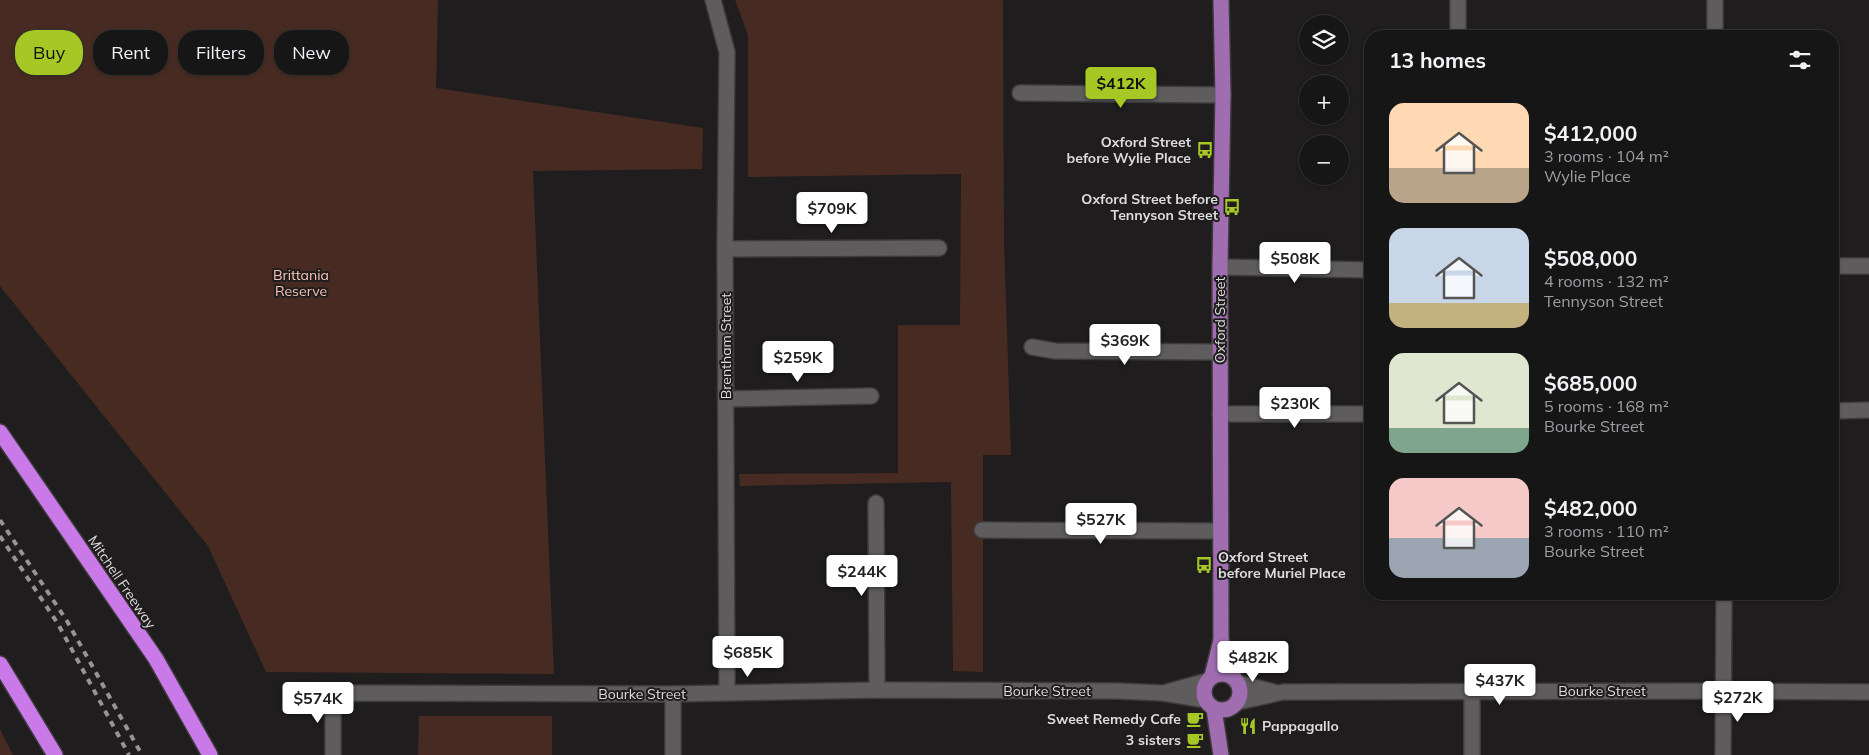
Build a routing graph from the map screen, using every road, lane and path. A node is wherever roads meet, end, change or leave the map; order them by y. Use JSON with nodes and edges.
{"nodes":[{"id":1,"x":712,"y":0,"type":"edge"},
{"id":2,"x":1221,"y":0,"type":"edge"},
{"id":3,"x":1458,"y":0,"type":"edge"},
{"id":4,"x":1715,"y":0,"type":"edge"},
{"id":5,"x":1458,"y":30,"type":"edge"},
{"id":6,"x":1715,"y":30,"type":"edge"},
{"id":7,"x":1020,"y":93,"type":"dead end"},
{"id":8,"x":1223,"y":95,"type":"junction"},
{"id":9,"x":939,"y":248,"type":"dead end"},
{"id":10,"x":725,"y":249,"type":"junction"},
{"id":11,"x":1839,"y":266,"type":"edge"},
{"id":12,"x":1869,"y":266,"type":"edge"},
{"id":13,"x":1220,"y":267,"type":"junction"},
{"id":14,"x":1364,"y":270,"type":"edge"},
{"id":15,"x":1032,"y":348,"type":"dead end"},
{"id":16,"x":1220,"y":352,"type":"junction"},
{"id":17,"x":871,"y":396,"type":"dead end"},
{"id":18,"x":726,"y":399,"type":"junction"},
{"id":19,"x":1839,"y":410,"type":"edge"},
{"id":20,"x":1869,"y":410,"type":"edge"},
{"id":21,"x":1220,"y":414,"type":"junction"},
{"id":22,"x":1364,"y":414,"type":"edge"},
{"id":23,"x":0,"y":432,"type":"edge"},
{"id":24,"x":876,"y":503,"type":"dead end"},
{"id":25,"x":982,"y":530,"type":"dead end"},
{"id":26,"x":1220,"y":531,"type":"junction"},
{"id":27,"x":1724,"y":600,"type":"edge"},
{"id":28,"x":1221,"y":640,"type":"junction"},
{"id":29,"x":0,"y":664,"type":"edge"},
{"id":30,"x":1210,"y":678,"type":"junction"},
{"id":31,"x":1236,"y":680,"type":"junction"},
{"id":32,"x":877,"y":690,"type":"junction"},
{"id":33,"x":1472,"y":691,"type":"junction"},
{"id":34,"x":1723,"y":691,"type":"junction"},
{"id":35,"x":1869,"y":692,"type":"edge"},
{"id":36,"x":727,"y":693,"type":"junction"},
{"id":37,"x":1163,"y":693,"type":"junction"},
{"id":38,"x":1276,"y":693,"type":"junction"},
{"id":39,"x":673,"y":694,"type":"junction"},
{"id":40,"x":1209,"y":704,"type":"junction"},
{"id":41,"x":1236,"y":704,"type":"junction"},
{"id":42,"x":1221,"y":751,"type":"edge"},
{"id":43,"x":55,"y":755,"type":"edge"},
{"id":44,"x":210,"y":755,"type":"edge"},
{"id":45,"x":333,"y":755,"type":"edge"},
{"id":46,"x":673,"y":755,"type":"edge"},
{"id":47,"x":1472,"y":755,"type":"edge"},
{"id":48,"x":1723,"y":755,"type":"edge"}],
"edges":[{"from":1,"to":10,"type":"street","name":"Brentham Street"},
{"from":2,"to":8,"type":"main road","name":"Oxford Street"},
{"from":3,"to":5,"type":"street"},
{"from":4,"to":6,"type":"street"},
{"from":7,"to":8,"type":"street"},
{"from":8,"to":13,"type":"main road","name":"Oxford Street"},
{"from":9,"to":10,"type":"street"},
{"from":10,"to":18,"type":"street","name":"Brentham Street"},
{"from":11,"to":12,"type":"street"},
{"from":13,"to":14,"type":"street"},
{"from":13,"to":16,"type":"main road","name":"Oxford Street"},
{"from":15,"to":16,"type":"street"},
{"from":16,"to":21,"type":"main road","name":"Oxford Street"},
{"from":17,"to":18,"type":"street"},
{"from":18,"to":36,"type":"street","name":"Brentham Street"},
{"from":19,"to":20,"type":"street"},
{"from":21,"to":22,"type":"street"},
{"from":21,"to":26,"type":"main road","name":"Oxford Street"},
{"from":23,"to":44,"type":"highway","name":"Mitchell Freeway"},
{"from":24,"to":32,"type":"street"},
{"from":25,"to":26,"type":"street"},
{"from":26,"to":28,"type":"main road","name":"Oxford Street"},
{"from":27,"to":34,"type":"street"},
{"from":28,"to":30,"type":"main road","name":"Oxford Street"},
{"from":28,"to":31,"type":"main road","name":"Oxford Street"},
{"from":29,"to":43,"type":"highway"},
{"from":30,"to":31,"type":"main road"},
{"from":30,"to":37,"type":"street","name":"Bourke Street"},
{"from":30,"to":40,"type":"main road"},
{"from":31,"to":38,"type":"street","name":"Bourke Street"},
{"from":31,"to":41,"type":"main road"},
{"from":32,"to":36,"type":"street","name":"Bourke Street"},
{"from":32,"to":37,"type":"street","name":"Bourke Street"},
{"from":33,"to":34,"type":"street","name":"Bourke Street"},
{"from":33,"to":38,"type":"street","name":"Bourke Street"},
{"from":33,"to":47,"type":"street"},
{"from":34,"to":35,"type":"street","name":"Bourke Street"},
{"from":34,"to":48,"type":"street"},
{"from":36,"to":39,"type":"street","name":"Bourke Street"},
{"from":37,"to":40,"type":"street","name":"Bourke Street"},
{"from":38,"to":41,"type":"street","name":"Bourke Street"},
{"from":39,"to":45,"type":"street","name":"Bourke Street"},
{"from":39,"to":46,"type":"street"},
{"from":40,"to":41,"type":"main road"},
{"from":40,"to":42,"type":"main road"},
{"from":41,"to":42,"type":"main road"}]}
